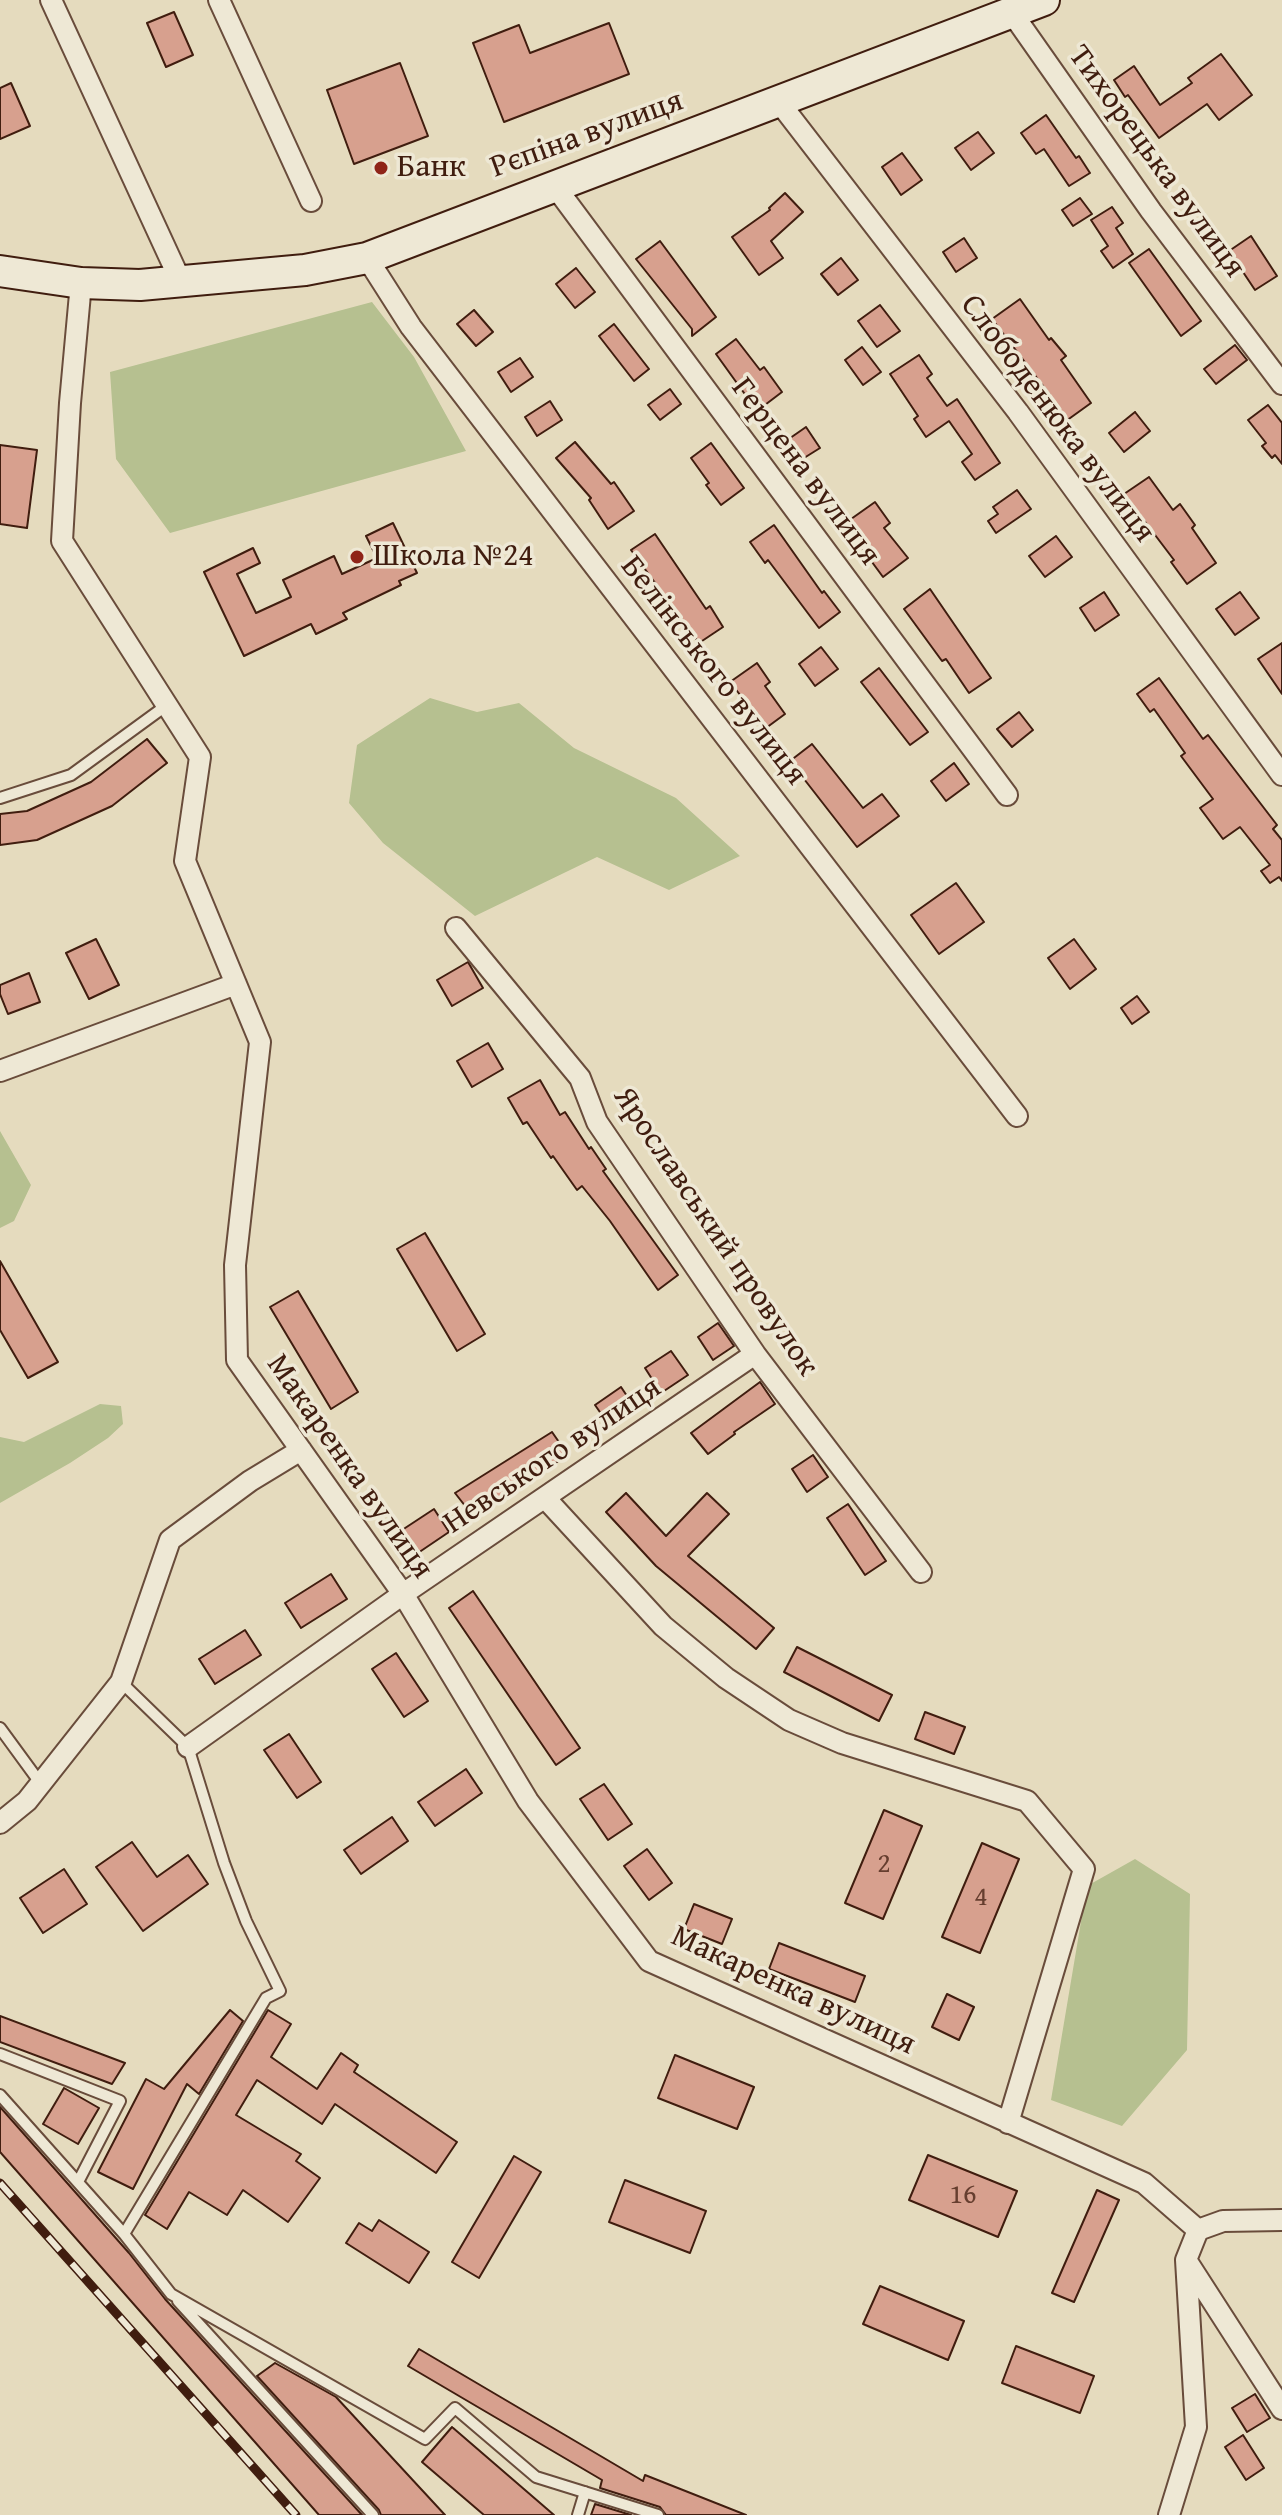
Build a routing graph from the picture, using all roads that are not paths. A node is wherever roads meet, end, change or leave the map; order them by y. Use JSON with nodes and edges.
{"nodes":[{"id":1,"x":51,"y":0,"type":"edge"},
{"id":2,"x":219,"y":0,"type":"edge"},
{"id":3,"x":1044,"y":0,"type":"edge"},
{"id":4,"x":1012,"y":13,"type":"junction"},
{"id":5,"x":779,"y":102,"type":"junction"},
{"id":6,"x":554,"y":185,"type":"junction"},
{"id":7,"x":311,"y":201,"type":"dead end"},
{"id":8,"x":367,"y":258,"type":"junction"},
{"id":9,"x":3,"y":266,"type":"edge"},
{"id":10,"x":181,"y":282,"type":"junction"},
{"id":11,"x":81,"y":283,"type":"junction"},
{"id":12,"x":1282,"y":384,"type":"edge"},
{"id":13,"x":167,"y":705,"type":"junction"},
{"id":14,"x":1282,"y":775,"type":"edge"},
{"id":15,"x":1007,"y":795,"type":"dead end"},
{"id":16,"x":0,"y":798,"type":"edge"},
{"id":17,"x":456,"y":928,"type":"dead end"},
{"id":18,"x":236,"y":984,"type":"junction"},
{"id":19,"x":0,"y":1071,"type":"edge"},
{"id":20,"x":1017,"y":1116,"type":"dead end"},
{"id":21,"x":755,"y":1354,"type":"junction"},
{"id":22,"x":301,"y":1450,"type":"junction"},
{"id":23,"x":546,"y":1499,"type":"junction"},
{"id":24,"x":921,"y":1572,"type":"dead end"},
{"id":25,"x":403,"y":1594,"type":"junction"},
{"id":26,"x":121,"y":1682,"type":"junction"},
{"id":27,"x":0,"y":1728,"type":"edge"},
{"id":28,"x":188,"y":1747,"type":"junction"},
{"id":29,"x":41,"y":1784,"type":"junction"},
{"id":30,"x":0,"y":1823,"type":"edge"},
{"id":31,"x":0,"y":2054,"type":"edge"},
{"id":32,"x":0,"y":2095,"type":"edge"},
{"id":33,"x":1008,"y":2123,"type":"junction"},
{"id":34,"x":78,"y":2182,"type":"junction"},
{"id":35,"x":1282,"y":2220,"type":"edge"},
{"id":36,"x":1198,"y":2230,"type":"junction"},
{"id":37,"x":124,"y":2234,"type":"junction"},
{"id":38,"x":1186,"y":2260,"type":"junction"},
{"id":39,"x":171,"y":2294,"type":"junction"},
{"id":40,"x":1282,"y":2409,"type":"edge"},
{"id":41,"x":585,"y":2492,"type":"junction"},
{"id":42,"x":653,"y":2514,"type":"edge"},
{"id":43,"x":373,"y":2515,"type":"edge"},
{"id":44,"x":578,"y":2515,"type":"edge"},
{"id":45,"x":1169,"y":2515,"type":"edge"}],
"edges":[{"from":1,"to":10,"type":"street"},
{"from":2,"to":7,"type":"street"},
{"from":3,"to":4,"type":"street","name":"Рєпіна вулиця"},
{"from":4,"to":5,"type":"street","name":"Рєпіна вулиця"},
{"from":4,"to":12,"type":"street","name":"Тихорецька вулиця"},
{"from":5,"to":6,"type":"street","name":"Рєпіна вулиця"},
{"from":5,"to":14,"type":"street","name":"Слободенюка вулиця"},
{"from":6,"to":8,"type":"street","name":"Рєпіна вулиця"},
{"from":6,"to":15,"type":"street","name":"Герцена вулиця"},
{"from":8,"to":10,"type":"street","name":"Рєпіна вулиця"},
{"from":8,"to":20,"type":"street","name":"Белінського вулиця"},
{"from":9,"to":11,"type":"street","name":"Рєпіна вулиця"},
{"from":10,"to":11,"type":"street","name":"Рєпіна вулиця"},
{"from":11,"to":13,"type":"street","name":"Макаренка вулиця"},
{"from":13,"to":16,"type":"lane"},
{"from":13,"to":18,"type":"street","name":"Макаренка вулиця"},
{"from":17,"to":21,"type":"street","name":"Ярославський провулок"},
{"from":18,"to":19,"type":"street"},
{"from":18,"to":22,"type":"street","name":"Макаренка вулиця"},
{"from":21,"to":23,"type":"street","name":"Невського вулиця"},
{"from":21,"to":24,"type":"street","name":"Ярославський провулок"},
{"from":22,"to":25,"type":"street","name":"Макаренка вулиця"},
{"from":22,"to":26,"type":"street"},
{"from":23,"to":25,"type":"street","name":"Невського вулиця"},
{"from":23,"to":33,"type":"street"},
{"from":25,"to":28,"type":"street","name":"Невського вулиця"},
{"from":25,"to":33,"type":"street","name":"Макаренка вулиця"},
{"from":26,"to":28,"type":"lane"},
{"from":26,"to":29,"type":"street"},
{"from":27,"to":29,"type":"lane"},
{"from":28,"to":37,"type":"lane"},
{"from":29,"to":30,"type":"street"},
{"from":31,"to":34,"type":"lane"},
{"from":32,"to":34,"type":"lane"},
{"from":33,"to":36,"type":"street","name":"Макаренка вулиця"},
{"from":34,"to":37,"type":"lane"},
{"from":35,"to":36,"type":"street"},
{"from":36,"to":38,"type":"street"},
{"from":37,"to":39,"type":"lane"},
{"from":38,"to":40,"type":"street"},
{"from":38,"to":45,"type":"street"},
{"from":39,"to":41,"type":"lane"},
{"from":39,"to":43,"type":"lane"},
{"from":41,"to":42,"type":"lane"},
{"from":41,"to":44,"type":"lane"}]}
